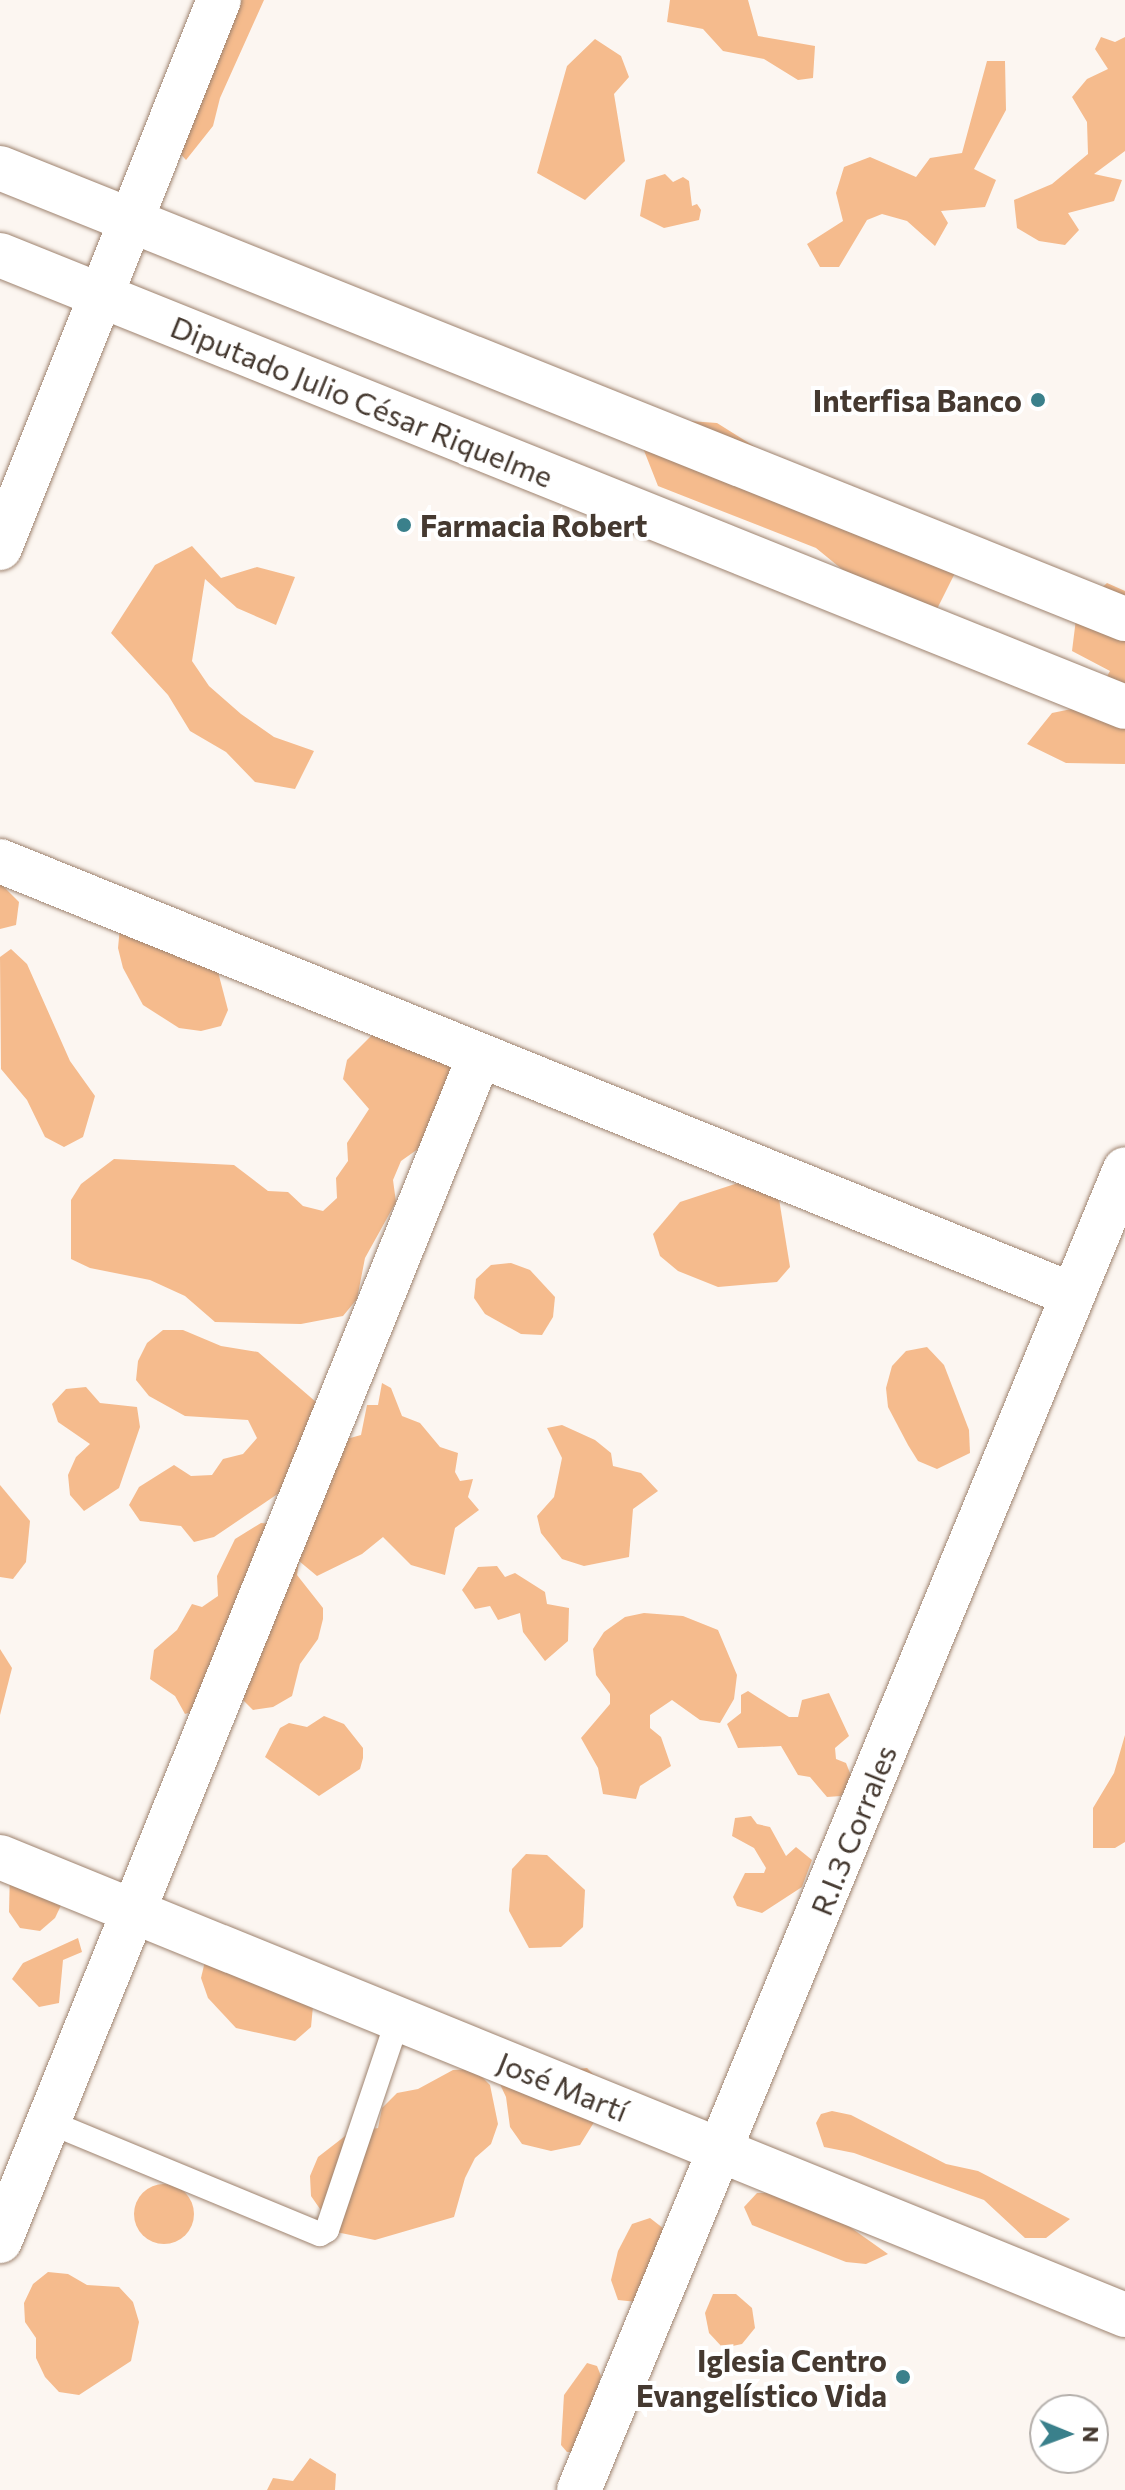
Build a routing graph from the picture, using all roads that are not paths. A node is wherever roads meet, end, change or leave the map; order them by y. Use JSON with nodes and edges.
{"nodes":[{"id":1,"x":219,"y":0,"type":"edge"},
{"id":2,"x":0,"y":168,"type":"edge"},
{"id":3,"x":131,"y":221,"type":"junction"},
{"id":4,"x":0,"y":255,"type":"edge"},
{"id":5,"x":101,"y":296,"type":"junction"},
{"id":6,"x":0,"y":548,"type":"edge"},
{"id":7,"x":1125,"y":619,"type":"edge"},
{"id":8,"x":1125,"y":707,"type":"edge"},
{"id":9,"x":0,"y":861,"type":"edge"},
{"id":10,"x":480,"y":1055,"type":"junction"},
{"id":11,"x":1125,"y":1169,"type":"edge"},
{"id":12,"x":1073,"y":1295,"type":"junction"},
{"id":13,"x":0,"y":1857,"type":"edge"},
{"id":14,"x":135,"y":1912,"type":"junction"},
{"id":15,"x":398,"y":2019,"type":"junction"},
{"id":16,"x":49,"y":2122,"type":"junction"},
{"id":17,"x":721,"y":2150,"type":"junction"},
{"id":18,"x":0,"y":2241,"type":"edge"},
{"id":19,"x":1125,"y":2315,"type":"edge"},
{"id":20,"x":579,"y":2490,"type":"edge"}],
"edges":[{"from":1,"to":3,"type":"street"},
{"from":2,"to":3,"type":"street"},
{"from":3,"to":5,"type":"street"},
{"from":3,"to":7,"type":"street"},
{"from":4,"to":5,"type":"street","name":"Diputado Julio César Riquelme"},
{"from":5,"to":6,"type":"street"},
{"from":5,"to":8,"type":"street","name":"Diputado Julio César Riquelme"},
{"from":9,"to":10,"type":"street"},
{"from":10,"to":12,"type":"street"},
{"from":10,"to":14,"type":"street"},
{"from":11,"to":12,"type":"street","name":"R.I.3 Corrales"},
{"from":12,"to":17,"type":"street","name":"R.I.3 Corrales"},
{"from":13,"to":14,"type":"street","name":"José Martí"},
{"from":14,"to":15,"type":"street","name":"José Martí"},
{"from":14,"to":16,"type":"street"},
{"from":15,"to":16,"type":"lane"},
{"from":15,"to":17,"type":"street","name":"José Martí"},
{"from":16,"to":18,"type":"street"},
{"from":17,"to":19,"type":"street","name":"José Martí"},
{"from":17,"to":20,"type":"street","name":"R.I.3 Corrales"}]}
